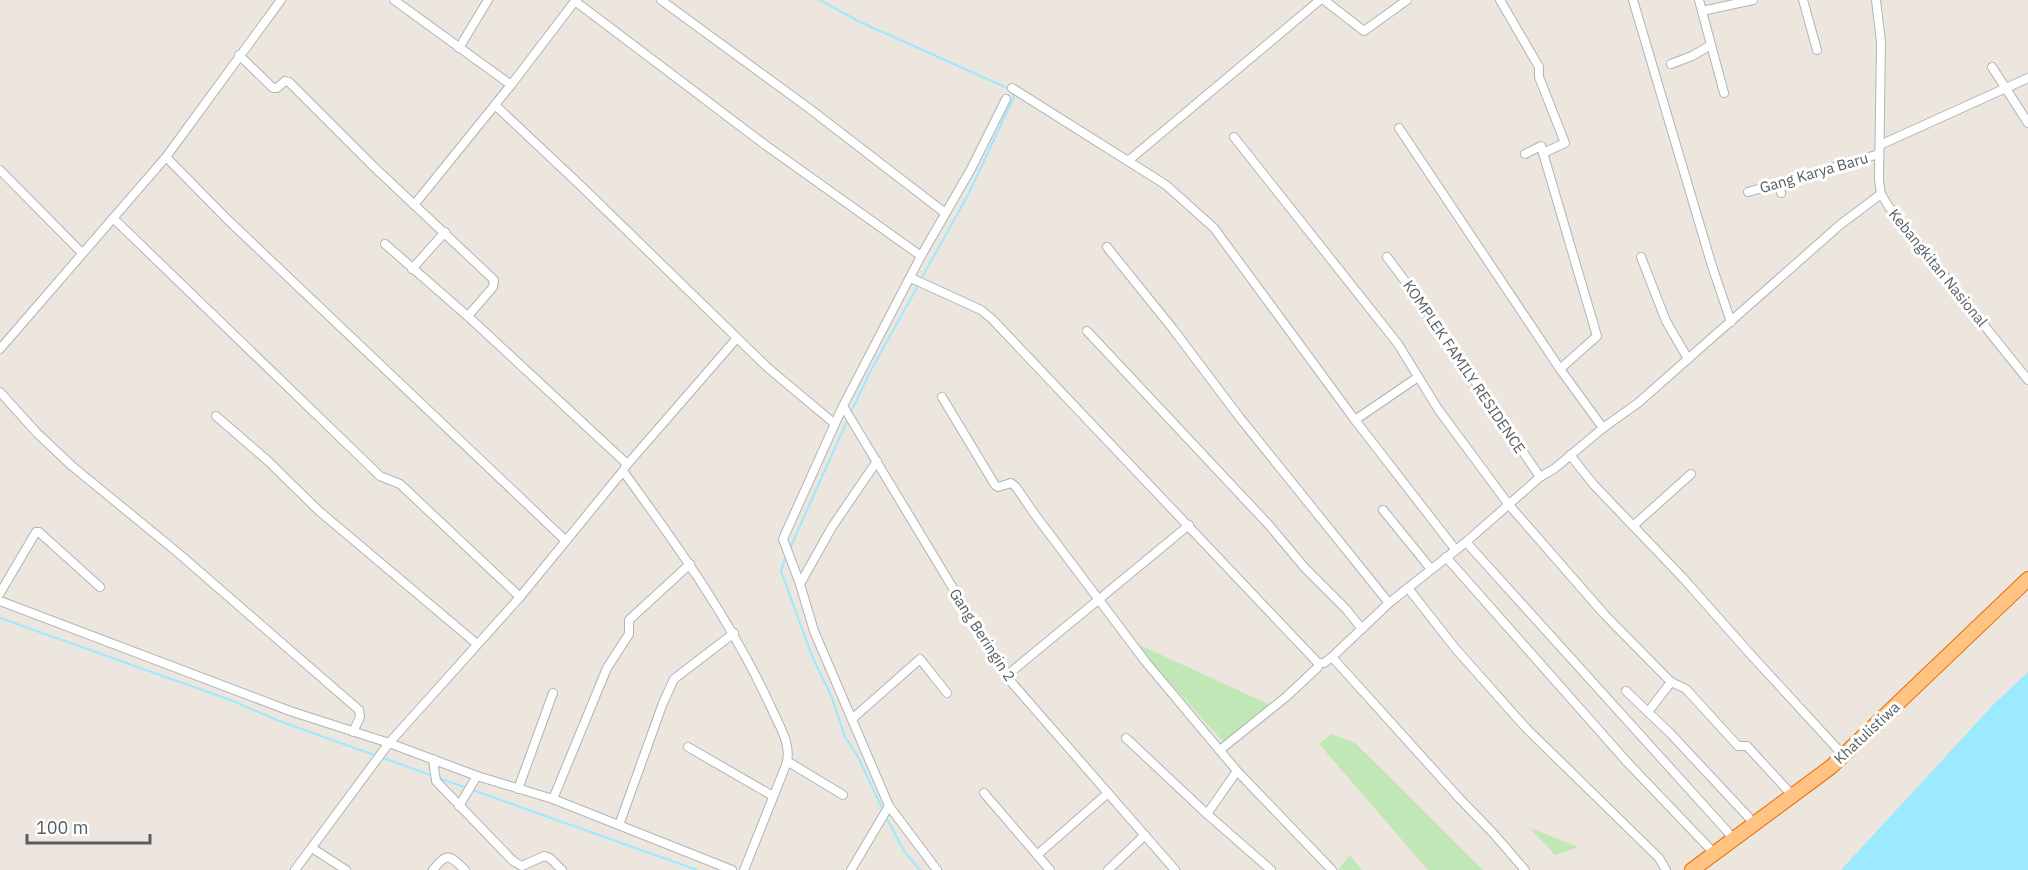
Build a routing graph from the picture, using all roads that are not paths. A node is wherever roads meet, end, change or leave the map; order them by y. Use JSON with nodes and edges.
{"nodes":[{"id":1,"x":281,"y":0,"type":"edge"},
{"id":2,"x":394,"y":0,"type":"edge"},
{"id":3,"x":488,"y":0,"type":"edge"},
{"id":4,"x":661,"y":0,"type":"edge"},
{"id":5,"x":1320,"y":0,"type":"edge"},
{"id":6,"x":1407,"y":0,"type":"edge"},
{"id":7,"x":1500,"y":0,"type":"edge"},
{"id":8,"x":1633,"y":0,"type":"edge"},
{"id":9,"x":1698,"y":0,"type":"edge"},
{"id":10,"x":1753,"y":0,"type":"edge"},
{"id":11,"x":1803,"y":0,"type":"edge"},
{"id":12,"x":1876,"y":0,"type":"edge"},
{"id":13,"x":1702,"y":11,"type":"junction"},
{"id":14,"x":1711,"y":45,"type":"junction"},
{"id":15,"x":459,"y":48,"type":"junction"},
{"id":16,"x":1817,"y":50,"type":"dead end"},
{"id":17,"x":239,"y":55,"type":"junction"},
{"id":18,"x":1671,"y":64,"type":"dead end"},
{"id":19,"x":1992,"y":67,"type":"dead end"},
{"id":20,"x":2028,"y":78,"type":"edge"},
{"id":21,"x":511,"y":85,"type":"junction"},
{"id":22,"x":1012,"y":88,"type":"dead end"},
{"id":23,"x":2005,"y":89,"type":"junction"},
{"id":24,"x":1724,"y":93,"type":"dead end"},
{"id":25,"x":1006,"y":99,"type":"dead end"},
{"id":26,"x":495,"y":105,"type":"junction"},
{"id":27,"x":2028,"y":123,"type":"edge"},
{"id":28,"x":1399,"y":128,"type":"dead end"},
{"id":29,"x":1234,"y":137,"type":"dead end"},
{"id":30,"x":1880,"y":145,"type":"junction"},
{"id":31,"x":1544,"y":153,"type":"junction"},
{"id":32,"x":1525,"y":154,"type":"dead end"},
{"id":33,"x":1880,"y":154,"type":"junction"},
{"id":34,"x":166,"y":157,"type":"junction"},
{"id":35,"x":1128,"y":161,"type":"junction"},
{"id":36,"x":0,"y":170,"type":"edge"},
{"id":37,"x":1779,"y":184,"type":"junction"},
{"id":38,"x":1748,"y":192,"type":"dead end"},
{"id":39,"x":1781,"y":193,"type":"dead end"},
{"id":40,"x":1881,"y":194,"type":"junction"},
{"id":41,"x":414,"y":205,"type":"junction"},
{"id":42,"x":945,"y":213,"type":"junction"},
{"id":43,"x":113,"y":218,"type":"junction"},
{"id":44,"x":445,"y":232,"type":"junction"},
{"id":45,"x":385,"y":244,"type":"dead end"},
{"id":46,"x":1107,"y":248,"type":"dead end"},
{"id":47,"x":82,"y":253,"type":"junction"},
{"id":48,"x":921,"y":256,"type":"junction"},
{"id":49,"x":1387,"y":257,"type":"dead end"},
{"id":50,"x":1641,"y":257,"type":"dead end"},
{"id":51,"x":412,"y":269,"type":"junction"},
{"id":52,"x":913,"y":279,"type":"junction"},
{"id":53,"x":468,"y":316,"type":"junction"},
{"id":54,"x":1731,"y":322,"type":"junction"},
{"id":55,"x":1087,"y":331,"type":"dead end"},
{"id":56,"x":737,"y":338,"type":"junction"},
{"id":57,"x":0,"y":349,"type":"edge"},
{"id":58,"x":1688,"y":359,"type":"junction"},
{"id":59,"x":1560,"y":369,"type":"junction"},
{"id":60,"x":1418,"y":377,"type":"junction"},
{"id":61,"x":2028,"y":380,"type":"edge"},
{"id":62,"x":0,"y":392,"type":"edge"},
{"id":63,"x":942,"y":397,"type":"dead end"},
{"id":64,"x":845,"y":408,"type":"junction"},
{"id":65,"x":216,"y":416,"type":"dead end"},
{"id":66,"x":1355,"y":420,"type":"junction"},
{"id":67,"x":835,"y":424,"type":"junction"},
{"id":68,"x":1603,"y":428,"type":"junction"},
{"id":69,"x":1570,"y":455,"type":"junction"},
{"id":70,"x":877,"y":461,"type":"junction"},
{"id":71,"x":625,"y":467,"type":"junction"},
{"id":72,"x":1691,"y":474,"type":"dead end"},
{"id":73,"x":1540,"y":477,"type":"junction"},
{"id":74,"x":1509,"y":505,"type":"junction"},
{"id":75,"x":1383,"y":510,"type":"dead end"},
{"id":76,"x":1189,"y":525,"type":"junction"},
{"id":77,"x":1633,"y":526,"type":"junction"},
{"id":78,"x":565,"y":540,"type":"junction"},
{"id":79,"x":1466,"y":542,"type":"junction"},
{"id":80,"x":1455,"y":549,"type":"junction"},
{"id":81,"x":1446,"y":557,"type":"junction"},
{"id":82,"x":690,"y":564,"type":"junction"},
{"id":83,"x":1431,"y":568,"type":"junction"},
{"id":84,"x":2028,"y":579,"type":"edge"},
{"id":85,"x":800,"y":584,"type":"junction"},
{"id":86,"x":100,"y":587,"type":"dead end"},
{"id":87,"x":1408,"y":588,"type":"junction"},
{"id":88,"x":0,"y":593,"type":"edge"},
{"id":89,"x":520,"y":597,"type":"junction"},
{"id":90,"x":1099,"y":600,"type":"junction"},
{"id":91,"x":0,"y":601,"type":"edge"},
{"id":92,"x":1389,"y":603,"type":"junction"},
{"id":93,"x":1362,"y":629,"type":"junction"},
{"id":94,"x":734,"y":633,"type":"junction"},
{"id":95,"x":477,"y":644,"type":"junction"},
{"id":96,"x":1332,"y":657,"type":"junction"},
{"id":97,"x":1318,"y":663,"type":"junction"},
{"id":98,"x":1006,"y":676,"type":"junction"},
{"id":99,"x":1671,"y":682,"type":"junction"},
{"id":100,"x":1626,"y":691,"type":"dead end"},
{"id":101,"x":553,"y":693,"type":"dead end"},
{"id":102,"x":947,"y":693,"type":"dead end"},
{"id":103,"x":1648,"y":712,"type":"junction"},
{"id":104,"x":852,"y":719,"type":"junction"},
{"id":105,"x":353,"y":732,"type":"junction"},
{"id":106,"x":1126,"y":738,"type":"dead end"},
{"id":107,"x":389,"y":743,"type":"junction"},
{"id":108,"x":688,"y":747,"type":"dead end"},
{"id":109,"x":1220,"y":750,"type":"junction"},
{"id":110,"x":1844,"y":756,"type":"junction"},
{"id":111,"x":433,"y":759,"type":"junction"},
{"id":112,"x":788,"y":761,"type":"junction"},
{"id":113,"x":1237,"y":771,"type":"junction"},
{"id":114,"x":477,"y":776,"type":"junction"},
{"id":115,"x":518,"y":789,"type":"junction"},
{"id":116,"x":984,"y":793,"type":"dead end"},
{"id":117,"x":1108,"y":793,"type":"junction"},
{"id":118,"x":843,"y":795,"type":"dead end"},
{"id":119,"x":1792,"y":795,"type":"junction"},
{"id":120,"x":773,"y":796,"type":"junction"},
{"id":121,"x":553,"y":799,"type":"junction"},
{"id":122,"x":459,"y":806,"type":"junction"},
{"id":123,"x":888,"y":808,"type":"junction"},
{"id":124,"x":1207,"y":814,"type":"junction"},
{"id":125,"x":1754,"y":823,"type":"junction"},
{"id":126,"x":619,"y":825,"type":"junction"},
{"id":127,"x":1146,"y":836,"type":"junction"},
{"id":128,"x":1732,"y":839,"type":"junction"},
{"id":129,"x":312,"y":848,"type":"junction"},
{"id":130,"x":1714,"y":853,"type":"junction"},
{"id":131,"x":1037,"y":855,"type":"junction"},
{"id":132,"x":520,"y":868,"type":"edge"},
{"id":133,"x":295,"y":870,"type":"edge"},
{"id":134,"x":346,"y":870,"type":"edge"},
{"id":135,"x":433,"y":870,"type":"edge"},
{"id":136,"x":465,"y":870,"type":"edge"},
{"id":137,"x":562,"y":870,"type":"edge"},
{"id":138,"x":732,"y":870,"type":"edge"},
{"id":139,"x":744,"y":870,"type":"edge"},
{"id":140,"x":851,"y":870,"type":"edge"},
{"id":141,"x":937,"y":870,"type":"edge"},
{"id":142,"x":1050,"y":870,"type":"edge"},
{"id":143,"x":1108,"y":870,"type":"edge"},
{"id":144,"x":1175,"y":870,"type":"edge"},
{"id":145,"x":1271,"y":870,"type":"edge"},
{"id":146,"x":1332,"y":870,"type":"edge"},
{"id":147,"x":1525,"y":870,"type":"edge"},
{"id":148,"x":1666,"y":870,"type":"edge"},
{"id":149,"x":1692,"y":870,"type":"edge"}],
"edges":[{"from":1,"to":17,"type":"street"},
{"from":2,"to":15,"type":"street"},
{"from":3,"to":15,"type":"street"},
{"from":4,"to":42,"type":"street"},
{"from":5,"to":6,"type":"street"},
{"from":5,"to":35,"type":"street"},
{"from":7,"to":31,"type":"street"},
{"from":8,"to":54,"type":"street"},
{"from":9,"to":13,"type":"street"},
{"from":10,"to":13,"type":"street"},
{"from":11,"to":16,"type":"street"},
{"from":12,"to":30,"type":"street","name":"Kebangkitan Nasional"},
{"from":13,"to":14,"type":"street"},
{"from":14,"to":18,"type":"street"},
{"from":14,"to":24,"type":"street"},
{"from":15,"to":21,"type":"street"},
{"from":17,"to":34,"type":"street"},
{"from":17,"to":41,"type":"street"},
{"from":19,"to":23,"type":"street"},
{"from":20,"to":23,"type":"street"},
{"from":21,"to":26,"type":"street"},
{"from":21,"to":48,"type":"street"},
{"from":22,"to":35,"type":"street"},
{"from":23,"to":27,"type":"street"},
{"from":23,"to":30,"type":"street"},
{"from":25,"to":42,"type":"street"},
{"from":26,"to":41,"type":"street"},
{"from":26,"to":56,"type":"street"},
{"from":28,"to":59,"type":"street"},
{"from":29,"to":60,"type":"street"},
{"from":30,"to":33,"type":"street","name":"Kebangkitan Nasional"},
{"from":31,"to":32,"type":"street"},
{"from":31,"to":59,"type":"street"},
{"from":33,"to":37,"type":"street","name":"Gang Karya Baru"},
{"from":33,"to":40,"type":"street","name":"Kebangkitan Nasional"},
{"from":34,"to":43,"type":"street"},
{"from":34,"to":78,"type":"street"},
{"from":35,"to":66,"type":"street"},
{"from":36,"to":47,"type":"street"},
{"from":37,"to":38,"type":"street","name":"Gang Karya Baru"},
{"from":37,"to":39,"type":"street"},
{"from":40,"to":54,"type":"street"},
{"from":40,"to":61,"type":"street","name":"Kebangkitan Nasional"},
{"from":41,"to":44,"type":"street"},
{"from":42,"to":48,"type":"street"},
{"from":43,"to":47,"type":"street"},
{"from":43,"to":89,"type":"street"},
{"from":44,"to":51,"type":"street"},
{"from":44,"to":53,"type":"street"},
{"from":45,"to":51,"type":"street"},
{"from":46,"to":92,"type":"street"},
{"from":47,"to":57,"type":"street"},
{"from":48,"to":52,"type":"street"},
{"from":49,"to":73,"type":"street","name":"KOMPLEK FAMILY RESIDENCE"},
{"from":50,"to":58,"type":"street"},
{"from":51,"to":53,"type":"street"},
{"from":52,"to":64,"type":"street"},
{"from":52,"to":76,"type":"street"},
{"from":53,"to":71,"type":"street"},
{"from":54,"to":58,"type":"street"},
{"from":55,"to":93,"type":"street"},
{"from":56,"to":67,"type":"street"},
{"from":56,"to":71,"type":"street"},
{"from":58,"to":68,"type":"street"},
{"from":59,"to":68,"type":"street"},
{"from":60,"to":66,"type":"street"},
{"from":60,"to":74,"type":"street"},
{"from":62,"to":105,"type":"street"},
{"from":63,"to":90,"type":"street"},
{"from":64,"to":67,"type":"street"},
{"from":64,"to":70,"type":"street","name":"Gang Beringin 2"},
{"from":65,"to":95,"type":"street"},
{"from":66,"to":80,"type":"street"},
{"from":67,"to":85,"type":"street"},
{"from":68,"to":69,"type":"street"},
{"from":69,"to":73,"type":"street"},
{"from":69,"to":77,"type":"street"},
{"from":70,"to":85,"type":"street"},
{"from":70,"to":98,"type":"street","name":"Gang Beringin 2"},
{"from":71,"to":78,"type":"street"},
{"from":71,"to":82,"type":"street"},
{"from":72,"to":77,"type":"street"},
{"from":73,"to":74,"type":"street"},
{"from":74,"to":79,"type":"street"},
{"from":74,"to":99,"type":"street"},
{"from":75,"to":83,"type":"street"},
{"from":76,"to":90,"type":"street"},
{"from":76,"to":97,"type":"street"},
{"from":77,"to":110,"type":"street"},
{"from":78,"to":89,"type":"street"},
{"from":79,"to":80,"type":"street"},
{"from":79,"to":128,"type":"street"},
{"from":80,"to":81,"type":"street"},
{"from":81,"to":83,"type":"street"},
{"from":81,"to":130,"type":"street"},
{"from":82,"to":94,"type":"street"},
{"from":82,"to":121,"type":"street"},
{"from":83,"to":87,"type":"street"},
{"from":84,"to":110,"type":"highway","name":"Khatulistiwa"},
{"from":85,"to":104,"type":"street"},
{"from":86,"to":88,"type":"street"},
{"from":87,"to":92,"type":"street"},
{"from":87,"to":148,"type":"street"},
{"from":89,"to":95,"type":"street"},
{"from":90,"to":98,"type":"street"},
{"from":90,"to":109,"type":"street"},
{"from":91,"to":105,"type":"street"},
{"from":92,"to":93,"type":"street"},
{"from":93,"to":96,"type":"street"},
{"from":94,"to":112,"type":"street"},
{"from":94,"to":126,"type":"street"},
{"from":95,"to":107,"type":"street"},
{"from":96,"to":97,"type":"street"},
{"from":96,"to":147,"type":"street"},
{"from":97,"to":109,"type":"street"},
{"from":98,"to":117,"type":"street","name":"Gang Beringin 2"},
{"from":99,"to":103,"type":"street"},
{"from":99,"to":119,"type":"street"},
{"from":100,"to":103,"type":"street"},
{"from":101,"to":115,"type":"street"},
{"from":102,"to":104,"type":"street"},
{"from":103,"to":125,"type":"street"},
{"from":104,"to":123,"type":"street"},
{"from":105,"to":107,"type":"street"},
{"from":106,"to":124,"type":"street"},
{"from":107,"to":111,"type":"street"},
{"from":107,"to":129,"type":"street"},
{"from":108,"to":120,"type":"street"},
{"from":109,"to":113,"type":"street"},
{"from":110,"to":119,"type":"highway","name":"Khatulistiwa"},
{"from":111,"to":114,"type":"street"},
{"from":111,"to":122,"type":"street"},
{"from":112,"to":118,"type":"street"},
{"from":112,"to":120,"type":"street"},
{"from":113,"to":124,"type":"street"},
{"from":113,"to":146,"type":"street"},
{"from":114,"to":115,"type":"street"},
{"from":114,"to":122,"type":"street"},
{"from":115,"to":121,"type":"street"},
{"from":116,"to":131,"type":"street"},
{"from":117,"to":127,"type":"street","name":"Gang Beringin 2"},
{"from":117,"to":131,"type":"street"},
{"from":119,"to":125,"type":"highway","name":"Khatulistiwa"},
{"from":120,"to":139,"type":"street"},
{"from":121,"to":126,"type":"street"},
{"from":122,"to":132,"type":"street"},
{"from":123,"to":140,"type":"street"},
{"from":123,"to":141,"type":"street"},
{"from":124,"to":145,"type":"street"},
{"from":125,"to":128,"type":"highway","name":"Khatulistiwa"},
{"from":126,"to":138,"type":"street"},
{"from":127,"to":143,"type":"street"},
{"from":127,"to":144,"type":"street","name":"Gang Beringin 2"},
{"from":128,"to":130,"type":"highway","name":"Khatulistiwa"},
{"from":129,"to":133,"type":"street"},
{"from":129,"to":134,"type":"street"},
{"from":130,"to":149,"type":"highway","name":"Khatulistiwa"},
{"from":131,"to":142,"type":"street"},
{"from":132,"to":137,"type":"street"},
{"from":135,"to":136,"type":"street"}]}
